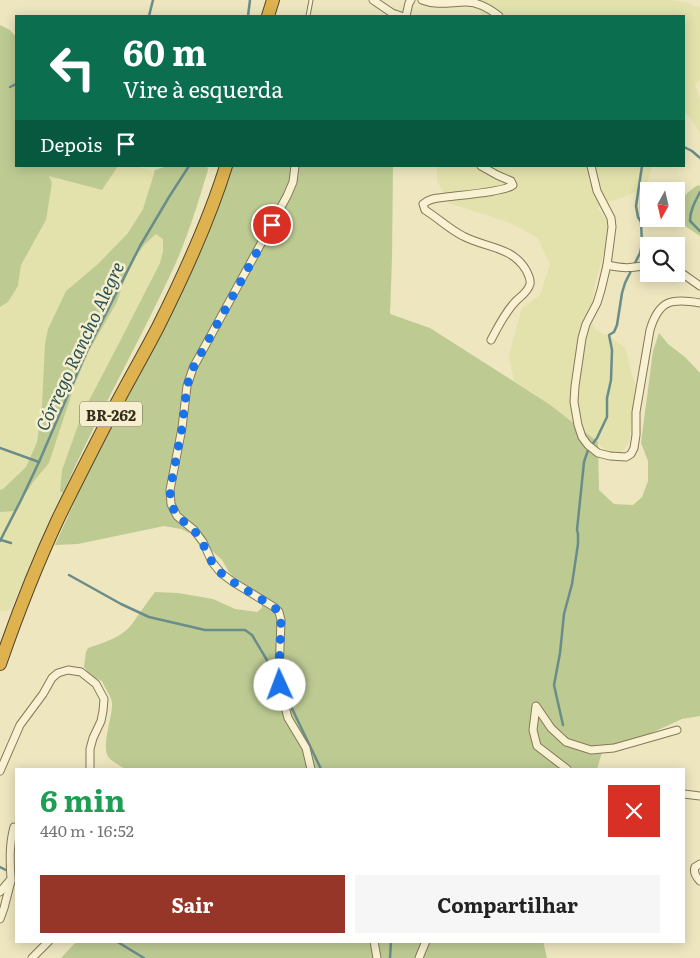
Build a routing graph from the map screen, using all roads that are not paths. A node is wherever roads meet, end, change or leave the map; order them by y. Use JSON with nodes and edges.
{"nodes":[{"id":1,"x":272,"y":0,"type":"edge"},
{"id":2,"x":311,"y":0,"type":"edge"},
{"id":3,"x":373,"y":0,"type":"edge"},
{"id":4,"x":411,"y":0,"type":"edge"},
{"id":5,"x":422,"y":0,"type":"edge"},
{"id":6,"x":478,"y":3,"type":"edge"},
{"id":7,"x":268,"y":15,"type":"edge"},
{"id":8,"x":308,"y":15,"type":"edge"},
{"id":9,"x":398,"y":15,"type":"edge"},
{"id":10,"x":406,"y":15,"type":"edge"},
{"id":11,"x":497,"y":15,"type":"edge"},
{"id":12,"x":226,"y":167,"type":"edge"},
{"id":13,"x":295,"y":167,"type":"edge"},
{"id":14,"x":483,"y":167,"type":"edge"},
{"id":15,"x":591,"y":167,"type":"edge"},
{"id":16,"x":607,"y":265,"type":"junction"},
{"id":17,"x":640,"y":267,"type":"edge"},
{"id":18,"x":685,"y":275,"type":"edge"},
{"id":19,"x":700,"y":286,"type":"edge"},
{"id":20,"x":700,"y":303,"type":"edge"},
{"id":21,"x":491,"y":340,"type":"dead end"},
{"id":22,"x":0,"y":664,"type":"edge"},
{"id":23,"x":677,"y":730,"type":"dead end"},
{"id":24,"x":90,"y":768,"type":"edge"},
{"id":25,"x":312,"y":768,"type":"edge"},
{"id":26,"x":566,"y":768,"type":"edge"},
{"id":27,"x":0,"y":771,"type":"edge"},
{"id":28,"x":685,"y":794,"type":"edge"},
{"id":29,"x":700,"y":796,"type":"edge"},
{"id":30,"x":14,"y":827,"type":"dead end"},
{"id":31,"x":700,"y":864,"type":"edge"},
{"id":32,"x":11,"y":879,"type":"junction"},
{"id":33,"x":700,"y":881,"type":"edge"},
{"id":34,"x":0,"y":892,"type":"edge"},
{"id":35,"x":0,"y":919,"type":"edge"},
{"id":36,"x":47,"y":943,"type":"edge"},
{"id":37,"x":374,"y":943,"type":"edge"},
{"id":38,"x":425,"y":943,"type":"edge"},
{"id":39,"x":32,"y":958,"type":"edge"},
{"id":40,"x":377,"y":958,"type":"edge"},
{"id":41,"x":419,"y":958,"type":"edge"}],
"edges":[{"from":1,"to":7,"type":"highway"},
{"from":2,"to":8,"type":"lane"},
{"from":3,"to":9,"type":"street"},
{"from":4,"to":10,"type":"street"},
{"from":5,"to":6,"type":"street"},
{"from":6,"to":11,"type":"street"},
{"from":12,"to":22,"type":"highway","number":"BR-262"},
{"from":13,"to":25,"type":"street"},
{"from":14,"to":21,"type":"street"},
{"from":15,"to":16,"type":"street"},
{"from":16,"to":17,"type":"street"},
{"from":16,"to":20,"type":"street"},
{"from":18,"to":19,"type":"street"},
{"from":23,"to":26,"type":"street"},
{"from":24,"to":27,"type":"street"},
{"from":28,"to":29,"type":"street"},
{"from":30,"to":32,"type":"street"},
{"from":31,"to":33,"type":"street"},
{"from":32,"to":34,"type":"street"},
{"from":32,"to":35,"type":"street"},
{"from":36,"to":39,"type":"street"},
{"from":37,"to":40,"type":"street"},
{"from":38,"to":41,"type":"street"}]}
